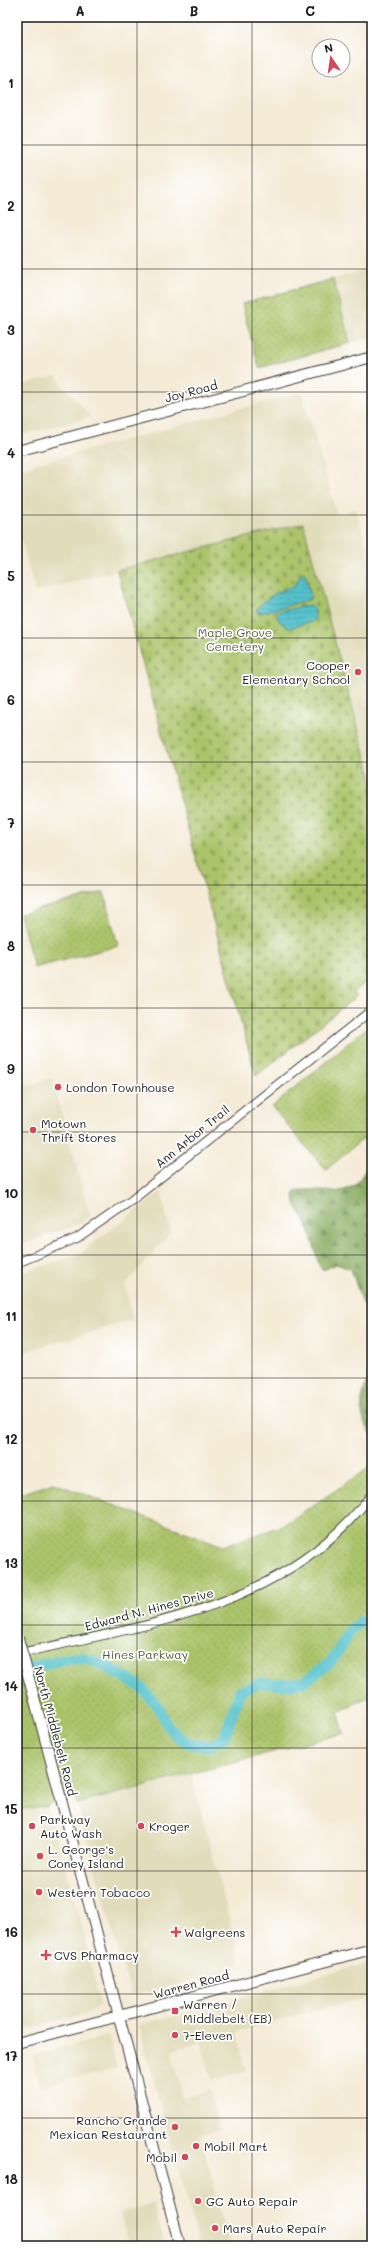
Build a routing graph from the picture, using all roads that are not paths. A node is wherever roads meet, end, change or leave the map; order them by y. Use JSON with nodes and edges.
{"nodes":[{"id":1,"x":372,"y":357,"type":"edge"},
{"id":2,"x":17,"y":451,"type":"edge"},
{"id":3,"x":372,"y":1010,"type":"edge"},
{"id":4,"x":17,"y":1264,"type":"edge"},
{"id":5,"x":372,"y":1494,"type":"edge"},
{"id":6,"x":17,"y":1636,"type":"edge"},
{"id":7,"x":17,"y":1654,"type":"edge"},
{"id":8,"x":372,"y":1949,"type":"edge"},
{"id":9,"x":119,"y":2017,"type":"junction"},
{"id":10,"x":17,"y":2044,"type":"edge"},
{"id":11,"x":180,"y":2246,"type":"edge"}],
"edges":[{"from":1,"to":2,"type":"main road","name":"Joy Road"},
{"from":3,"to":4,"type":"street","name":"Ann Arbor Trail"},
{"from":5,"to":7,"type":"street","name":"Edward N. Hines Drive"},
{"from":6,"to":9,"type":"main road","name":"North Middlebelt Road","bridge":true},
{"from":8,"to":9,"type":"main road","name":"Warren Road"},
{"from":9,"to":10,"type":"main road","name":"Warren Road"},
{"from":9,"to":11,"type":"main road","name":"North Middlebelt Road"}]}
